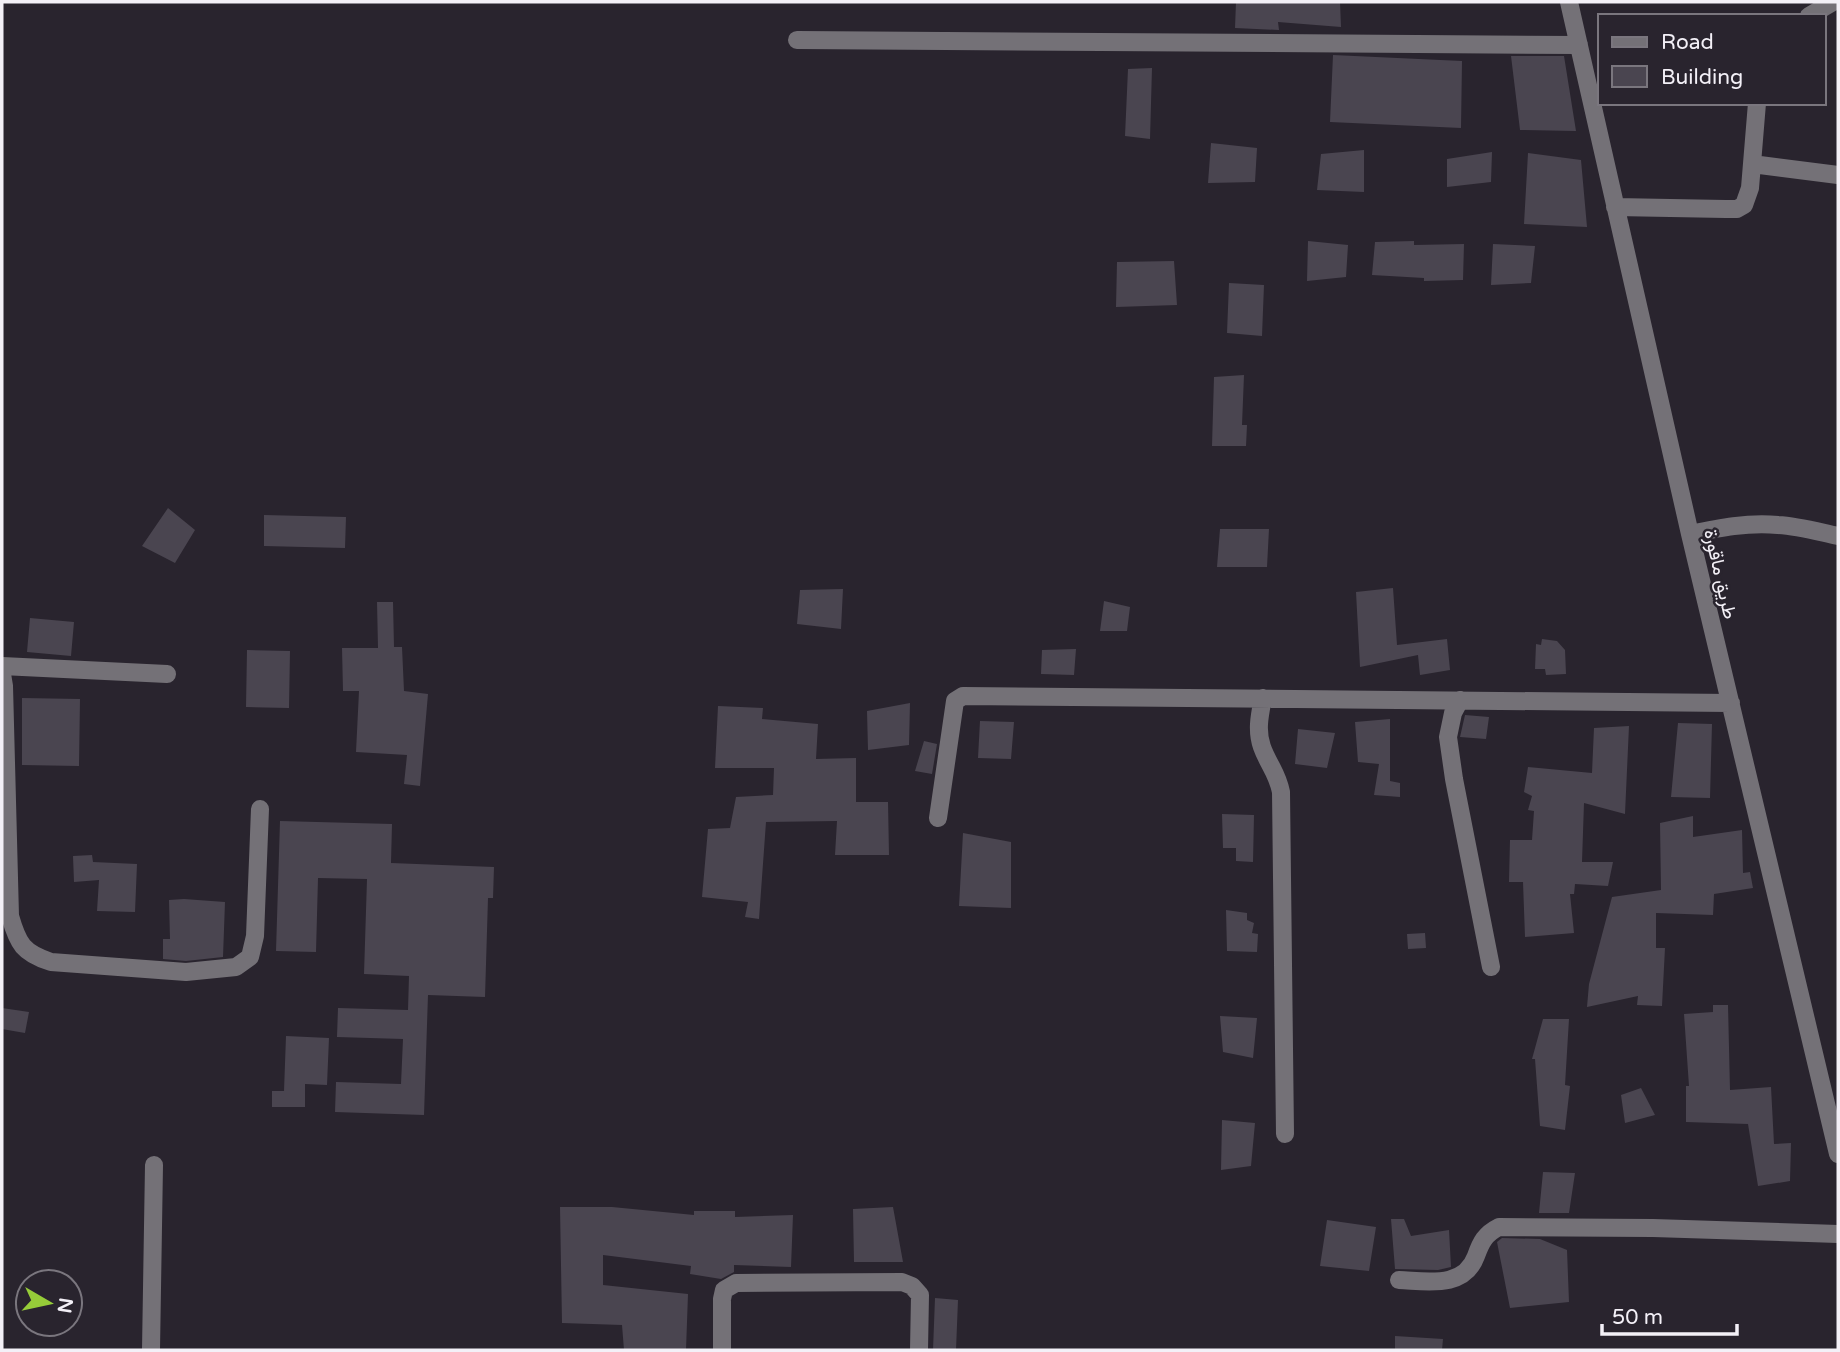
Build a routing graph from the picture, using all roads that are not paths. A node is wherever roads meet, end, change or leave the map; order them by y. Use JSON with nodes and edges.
{"nodes":[{"id":1,"x":1569,"y":2,"type":"edge"},
{"id":2,"x":1833,"y":2,"type":"edge"},
{"id":3,"x":1812,"y":14,"type":"edge"},
{"id":4,"x":797,"y":40,"type":"dead end"},
{"id":5,"x":1579,"y":46,"type":"junction"},
{"id":6,"x":1757,"y":105,"type":"edge"},
{"id":7,"x":1752,"y":164,"type":"junction"},
{"id":8,"x":1838,"y":175,"type":"edge"},
{"id":9,"x":1615,"y":207,"type":"junction"},
{"id":10,"x":1690,"y":534,"type":"junction"},
{"id":11,"x":1838,"y":536,"type":"edge"},
{"id":12,"x":2,"y":666,"type":"edge"},
{"id":13,"x":2,"y":674,"type":"edge"},
{"id":14,"x":167,"y":674,"type":"dead end"},
{"id":15,"x":1263,"y":698,"type":"junction"},
{"id":16,"x":1460,"y":700,"type":"junction"},
{"id":17,"x":1731,"y":703,"type":"junction"},
{"id":18,"x":260,"y":809,"type":"dead end"},
{"id":19,"x":938,"y":818,"type":"dead end"},
{"id":20,"x":1491,"y":967,"type":"dead end"},
{"id":21,"x":1285,"y":1134,"type":"dead end"},
{"id":22,"x":1838,"y":1154,"type":"edge"},
{"id":23,"x":153,"y":1165,"type":"dead end"},
{"id":24,"x":1838,"y":1234,"type":"edge"},
{"id":25,"x":1399,"y":1280,"type":"dead end"},
{"id":26,"x":151,"y":1350,"type":"edge"},
{"id":27,"x":722,"y":1350,"type":"edge"},
{"id":28,"x":919,"y":1350,"type":"edge"}],
"edges":[{"from":1,"to":5,"type":"street","name":"طريق ماقورة"},
{"from":2,"to":3,"type":"street"},
{"from":4,"to":5,"type":"street"},
{"from":5,"to":9,"type":"street","name":"طريق ماقورة"},
{"from":6,"to":7,"type":"street"},
{"from":7,"to":8,"type":"street"},
{"from":7,"to":9,"type":"street"},
{"from":9,"to":10,"type":"street","name":"طريق ماقورة"},
{"from":10,"to":11,"type":"street"},
{"from":10,"to":17,"type":"street","name":"طريق ماقورة"},
{"from":12,"to":14,"type":"street"},
{"from":13,"to":18,"type":"street"},
{"from":15,"to":16,"type":"street"},
{"from":15,"to":19,"type":"street"},
{"from":15,"to":21,"type":"street"},
{"from":16,"to":17,"type":"street"},
{"from":16,"to":20,"type":"street"},
{"from":17,"to":22,"type":"street","name":"طريق ماقورة"},
{"from":23,"to":26,"type":"street"},
{"from":24,"to":25,"type":"street"},
{"from":27,"to":28,"type":"street"}]}
